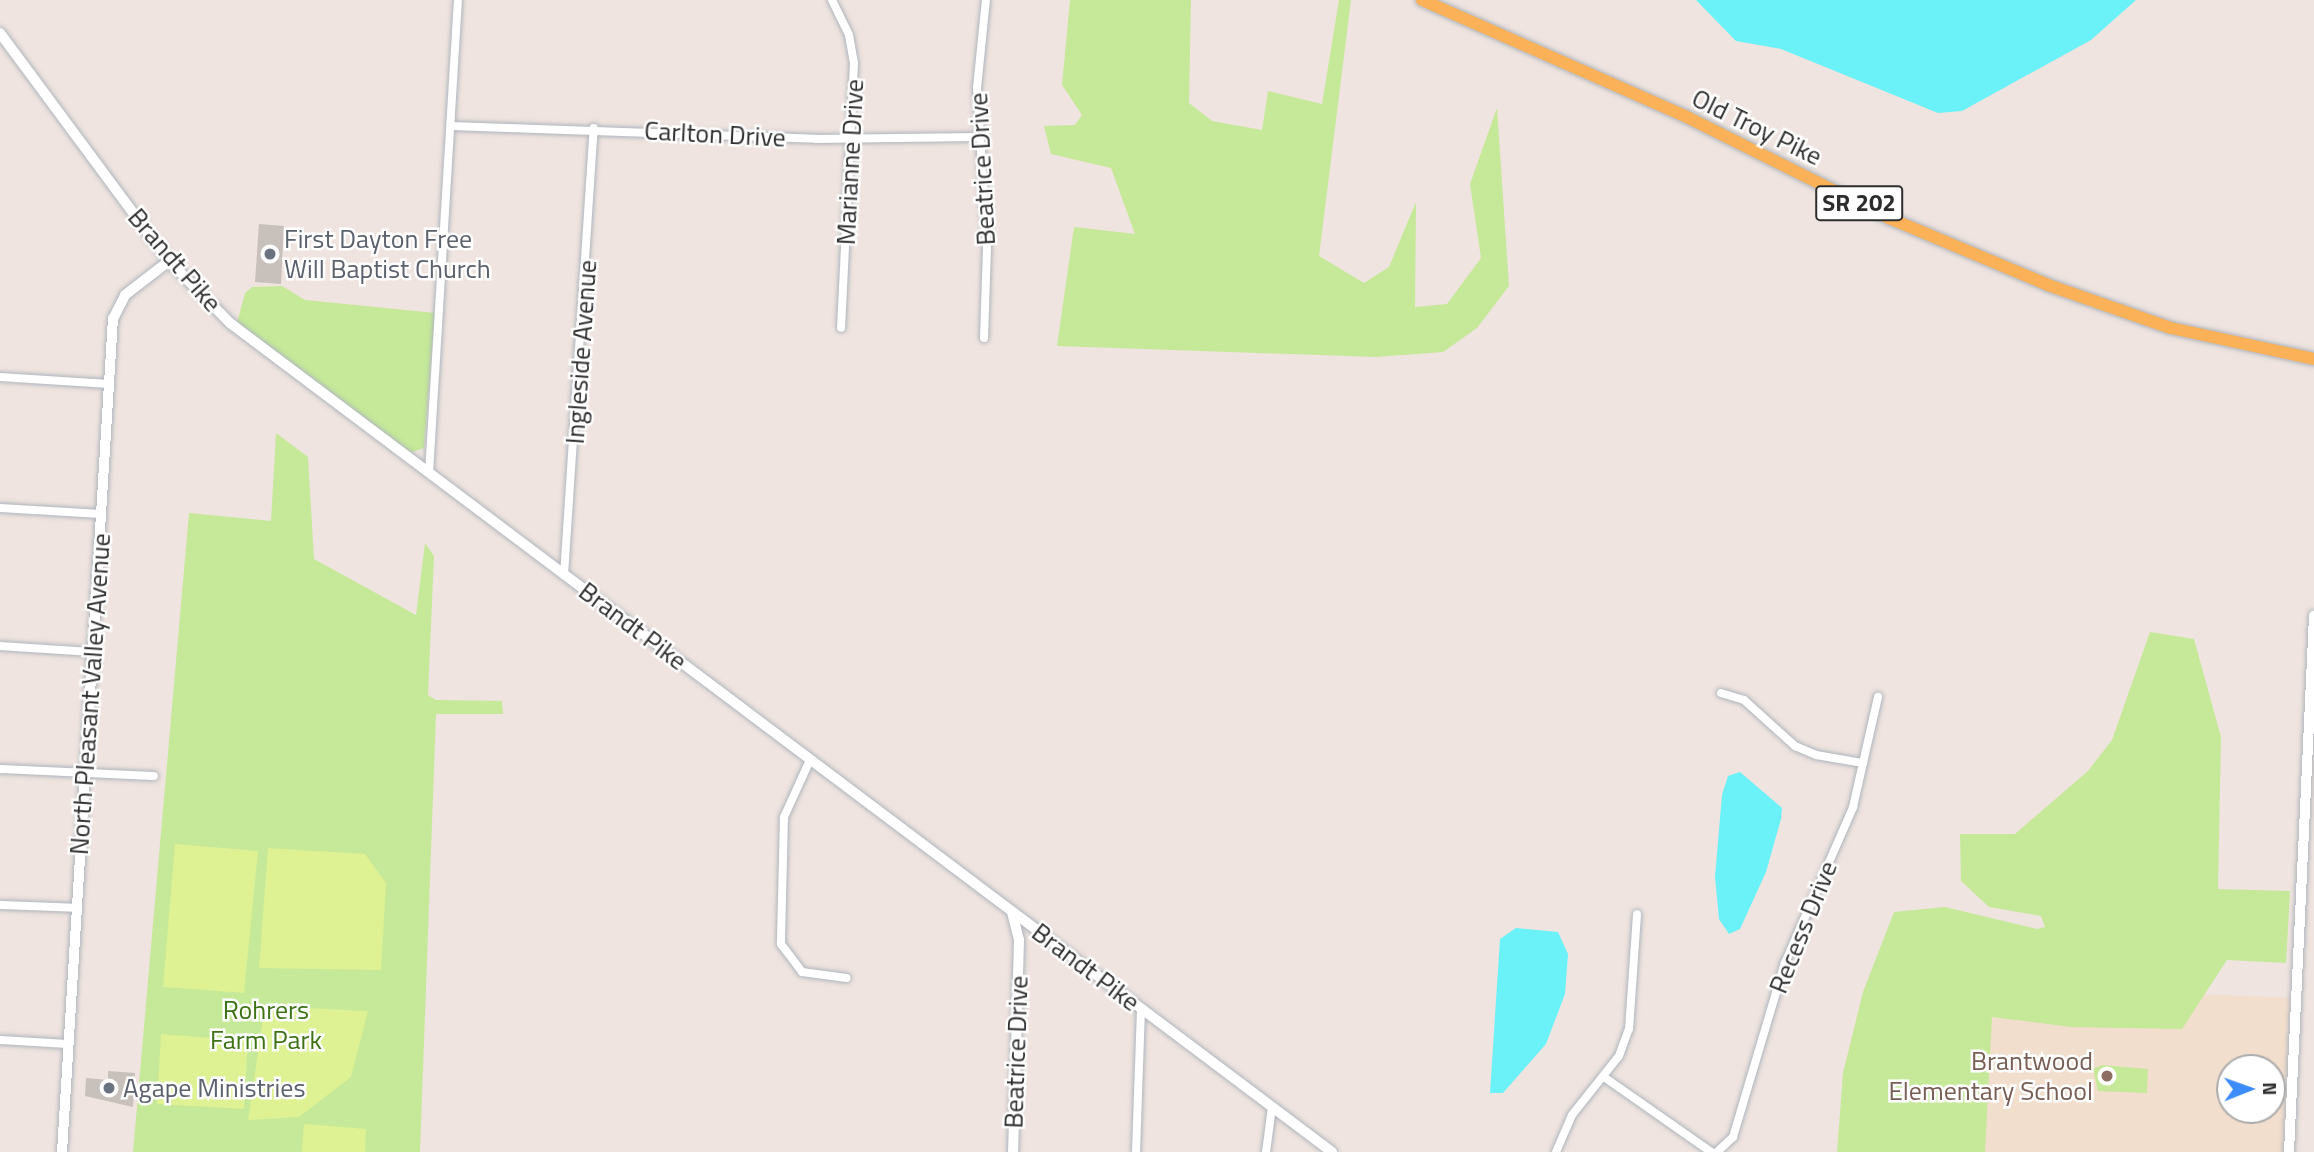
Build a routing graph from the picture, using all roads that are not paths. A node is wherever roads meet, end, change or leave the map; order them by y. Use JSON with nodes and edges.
{"nodes":[{"id":1,"x":458,"y":0,"type":"edge"},
{"id":2,"x":832,"y":0,"type":"edge"},
{"id":3,"x":986,"y":0,"type":"edge"},
{"id":4,"x":1422,"y":0,"type":"edge"},
{"id":5,"x":0,"y":33,"type":"edge"},
{"id":6,"x":451,"y":126,"type":"junction"},
{"id":7,"x":594,"y":128,"type":"junction"},
{"id":8,"x":979,"y":137,"type":"junction"},
{"id":9,"x":853,"y":139,"type":"junction"},
{"id":10,"x":169,"y":261,"type":"junction"},
{"id":11,"x":841,"y":328,"type":"dead end"},
{"id":12,"x":984,"y":338,"type":"dead end"},
{"id":13,"x":2314,"y":359,"type":"edge"},
{"id":14,"x":0,"y":377,"type":"edge"},
{"id":15,"x":109,"y":384,"type":"junction"},
{"id":16,"x":429,"y":473,"type":"junction"},
{"id":17,"x":0,"y":508,"type":"edge"},
{"id":18,"x":101,"y":514,"type":"junction"},
{"id":19,"x":564,"y":575,"type":"junction"},
{"id":20,"x":2314,"y":616,"type":"edge"},
{"id":21,"x":0,"y":646,"type":"edge"},
{"id":22,"x":92,"y":652,"type":"junction"},
{"id":23,"x":1721,"y":693,"type":"dead end"},
{"id":24,"x":1878,"y":697,"type":"dead end"},
{"id":25,"x":810,"y":760,"type":"junction"},
{"id":26,"x":1863,"y":763,"type":"junction"},
{"id":27,"x":0,"y":769,"type":"edge"},
{"id":28,"x":85,"y":774,"type":"junction"},
{"id":29,"x":154,"y":776,"type":"dead end"},
{"id":30,"x":0,"y":905,"type":"edge"},
{"id":31,"x":77,"y":908,"type":"junction"},
{"id":32,"x":1012,"y":912,"type":"junction"},
{"id":33,"x":1637,"y":914,"type":"dead end"},
{"id":34,"x":847,"y":978,"type":"dead end"},
{"id":35,"x":1141,"y":1008,"type":"junction"},
{"id":36,"x":0,"y":1040,"type":"edge"},
{"id":37,"x":68,"y":1044,"type":"junction"},
{"id":38,"x":1604,"y":1077,"type":"junction"},
{"id":39,"x":1272,"y":1107,"type":"junction"},
{"id":40,"x":62,"y":1152,"type":"edge"},
{"id":41,"x":1013,"y":1152,"type":"edge"},
{"id":42,"x":1136,"y":1152,"type":"edge"},
{"id":43,"x":1266,"y":1152,"type":"edge"},
{"id":44,"x":1332,"y":1152,"type":"edge"},
{"id":45,"x":1556,"y":1152,"type":"edge"},
{"id":46,"x":1710,"y":1152,"type":"edge"},
{"id":47,"x":1717,"y":1152,"type":"edge"},
{"id":48,"x":2289,"y":1152,"type":"edge"}],
"edges":[{"from":1,"to":6,"type":"street"},
{"from":2,"to":9,"type":"street","name":"Marianne Drive"},
{"from":3,"to":8,"type":"street","name":"Beatrice Drive"},
{"from":4,"to":13,"type":"main road","name":"Old Troy Pike","number":"SR 202"},
{"from":5,"to":10,"type":"main road","name":"Brandt Pike"},
{"from":6,"to":7,"type":"street","name":"Carlton Drive"},
{"from":6,"to":16,"type":"street"},
{"from":7,"to":9,"type":"street","name":"Carlton Drive"},
{"from":7,"to":19,"type":"street","name":"Ingleside Avenue"},
{"from":8,"to":9,"type":"street","name":"Carlton Drive"},
{"from":8,"to":12,"type":"street","name":"Beatrice Drive"},
{"from":9,"to":11,"type":"street","name":"Marianne Drive"},
{"from":10,"to":15,"type":"main road","name":"North Pleasant Valley Avenue"},
{"from":10,"to":16,"type":"main road","name":"Brandt Pike"},
{"from":14,"to":15,"type":"street"},
{"from":15,"to":18,"type":"main road","name":"North Pleasant Valley Avenue"},
{"from":16,"to":19,"type":"main road","name":"Brandt Pike"},
{"from":17,"to":18,"type":"street"},
{"from":18,"to":22,"type":"main road","name":"North Pleasant Valley Avenue"},
{"from":19,"to":25,"type":"main road","name":"Brandt Pike"},
{"from":20,"to":48,"type":"main road"},
{"from":21,"to":22,"type":"street"},
{"from":22,"to":28,"type":"main road","name":"North Pleasant Valley Avenue"},
{"from":23,"to":26,"type":"street"},
{"from":24,"to":26,"type":"street","name":"Recess Drive"},
{"from":25,"to":32,"type":"main road","name":"Brandt Pike"},
{"from":25,"to":34,"type":"street"},
{"from":26,"to":47,"type":"street","name":"Recess Drive"},
{"from":27,"to":28,"type":"street"},
{"from":28,"to":29,"type":"street"},
{"from":28,"to":31,"type":"main road","name":"North Pleasant Valley Avenue"},
{"from":30,"to":31,"type":"street"},
{"from":31,"to":37,"type":"main road","name":"North Pleasant Valley Avenue"},
{"from":32,"to":35,"type":"main road","name":"Brandt Pike"},
{"from":32,"to":41,"type":"main road","name":"Beatrice Drive"},
{"from":33,"to":38,"type":"street"},
{"from":35,"to":39,"type":"main road","name":"Brandt Pike"},
{"from":35,"to":42,"type":"street"},
{"from":36,"to":37,"type":"street"},
{"from":37,"to":40,"type":"main road","name":"North Pleasant Valley Avenue"},
{"from":38,"to":45,"type":"street"},
{"from":38,"to":46,"type":"street"},
{"from":39,"to":43,"type":"street"},
{"from":39,"to":44,"type":"main road","name":"Brandt Pike"}]}
